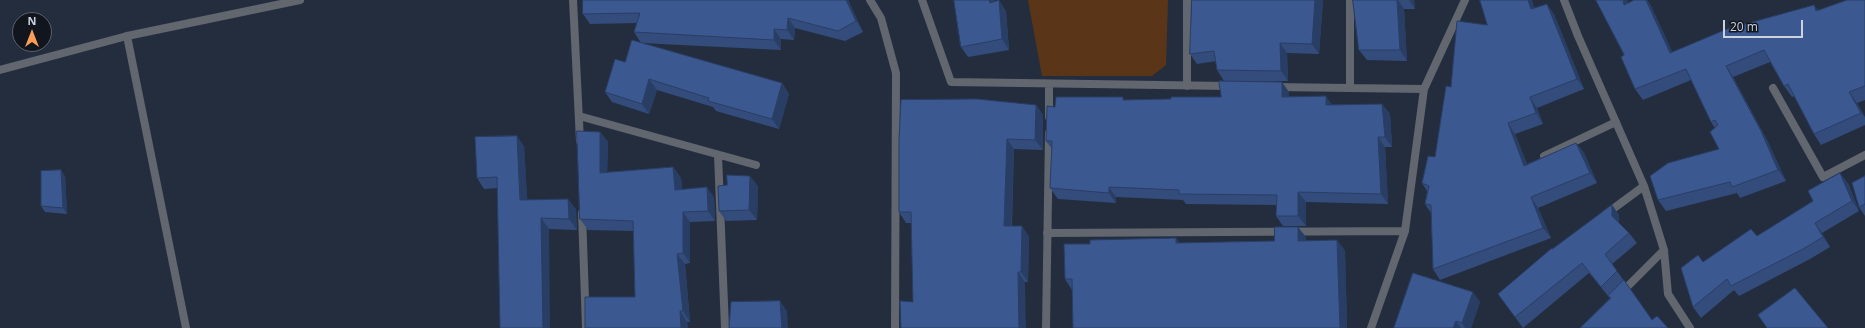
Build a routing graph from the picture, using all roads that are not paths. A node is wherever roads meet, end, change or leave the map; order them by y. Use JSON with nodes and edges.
{"nodes":[{"id":1,"x":300,"y":0,"type":"edge"},
{"id":2,"x":573,"y":0,"type":"edge"},
{"id":3,"x":870,"y":0,"type":"edge"},
{"id":4,"x":922,"y":0,"type":"edge"},
{"id":5,"x":1187,"y":0,"type":"edge"},
{"id":6,"x":1350,"y":0,"type":"edge"},
{"id":7,"x":1464,"y":0,"type":"edge"},
{"id":8,"x":1564,"y":0,"type":"edge"},
{"id":9,"x":127,"y":36,"type":"junction"},
{"id":10,"x":0,"y":70,"type":"edge"},
{"id":11,"x":1049,"y":84,"type":"junction"},
{"id":12,"x":1187,"y":86,"type":"junction"},
{"id":13,"x":1241,"y":86,"type":"edge"},
{"id":14,"x":1264,"y":87,"type":"edge"},
{"id":15,"x":1350,"y":88,"type":"junction"},
{"id":16,"x":1773,"y":88,"type":"dead end"},
{"id":17,"x":1424,"y":89,"type":"junction"},
{"id":18,"x":579,"y":116,"type":"junction"},
{"id":19,"x":1616,"y":122,"type":"junction"},
{"id":20,"x":580,"y":148,"type":"edge"},
{"id":21,"x":718,"y":155,"type":"junction"},
{"id":22,"x":1865,"y":155,"type":"edge"},
{"id":23,"x":1544,"y":156,"type":"edge"},
{"id":24,"x":756,"y":165,"type":"dead end"},
{"id":25,"x":1644,"y":186,"type":"junction"},
{"id":26,"x":582,"y":202,"type":"edge"},
{"id":27,"x":1601,"y":218,"type":"edge"},
{"id":28,"x":1405,"y":231,"type":"junction"},
{"id":29,"x":1047,"y":233,"type":"junction"},
{"id":30,"x":1664,"y":250,"type":"junction"},
{"id":31,"x":1614,"y":300,"type":"edge"},
{"id":32,"x":186,"y":328,"type":"edge"},
{"id":33,"x":586,"y":328,"type":"edge"},
{"id":34,"x":725,"y":328,"type":"edge"},
{"id":35,"x":895,"y":328,"type":"edge"},
{"id":36,"x":1046,"y":328,"type":"edge"},
{"id":37,"x":1371,"y":328,"type":"edge"},
{"id":38,"x":1690,"y":328,"type":"edge"}],
"edges":[{"from":1,"to":9,"type":"street"},
{"from":2,"to":18,"type":"street"},
{"from":3,"to":35,"type":"street"},
{"from":4,"to":11,"type":"street"},
{"from":5,"to":12,"type":"street"},
{"from":6,"to":15,"type":"street"},
{"from":7,"to":17,"type":"street"},
{"from":8,"to":19,"type":"street"},
{"from":9,"to":10,"type":"street"},
{"from":9,"to":32,"type":"street"},
{"from":11,"to":12,"type":"street"},
{"from":11,"to":29,"type":"street"},
{"from":12,"to":13,"type":"street"},
{"from":14,"to":15,"type":"street"},
{"from":15,"to":17,"type":"street"},
{"from":16,"to":22,"type":"street"},
{"from":17,"to":28,"type":"street"},
{"from":18,"to":20,"type":"street"},
{"from":18,"to":21,"type":"street"},
{"from":19,"to":23,"type":"street"},
{"from":19,"to":25,"type":"street"},
{"from":21,"to":24,"type":"street"},
{"from":21,"to":34,"type":"street"},
{"from":25,"to":27,"type":"street"},
{"from":25,"to":30,"type":"street"},
{"from":26,"to":33,"type":"street"},
{"from":28,"to":29,"type":"street"},
{"from":28,"to":37,"type":"street"},
{"from":29,"to":36,"type":"street"},
{"from":30,"to":31,"type":"street"},
{"from":30,"to":38,"type":"street"}]}
